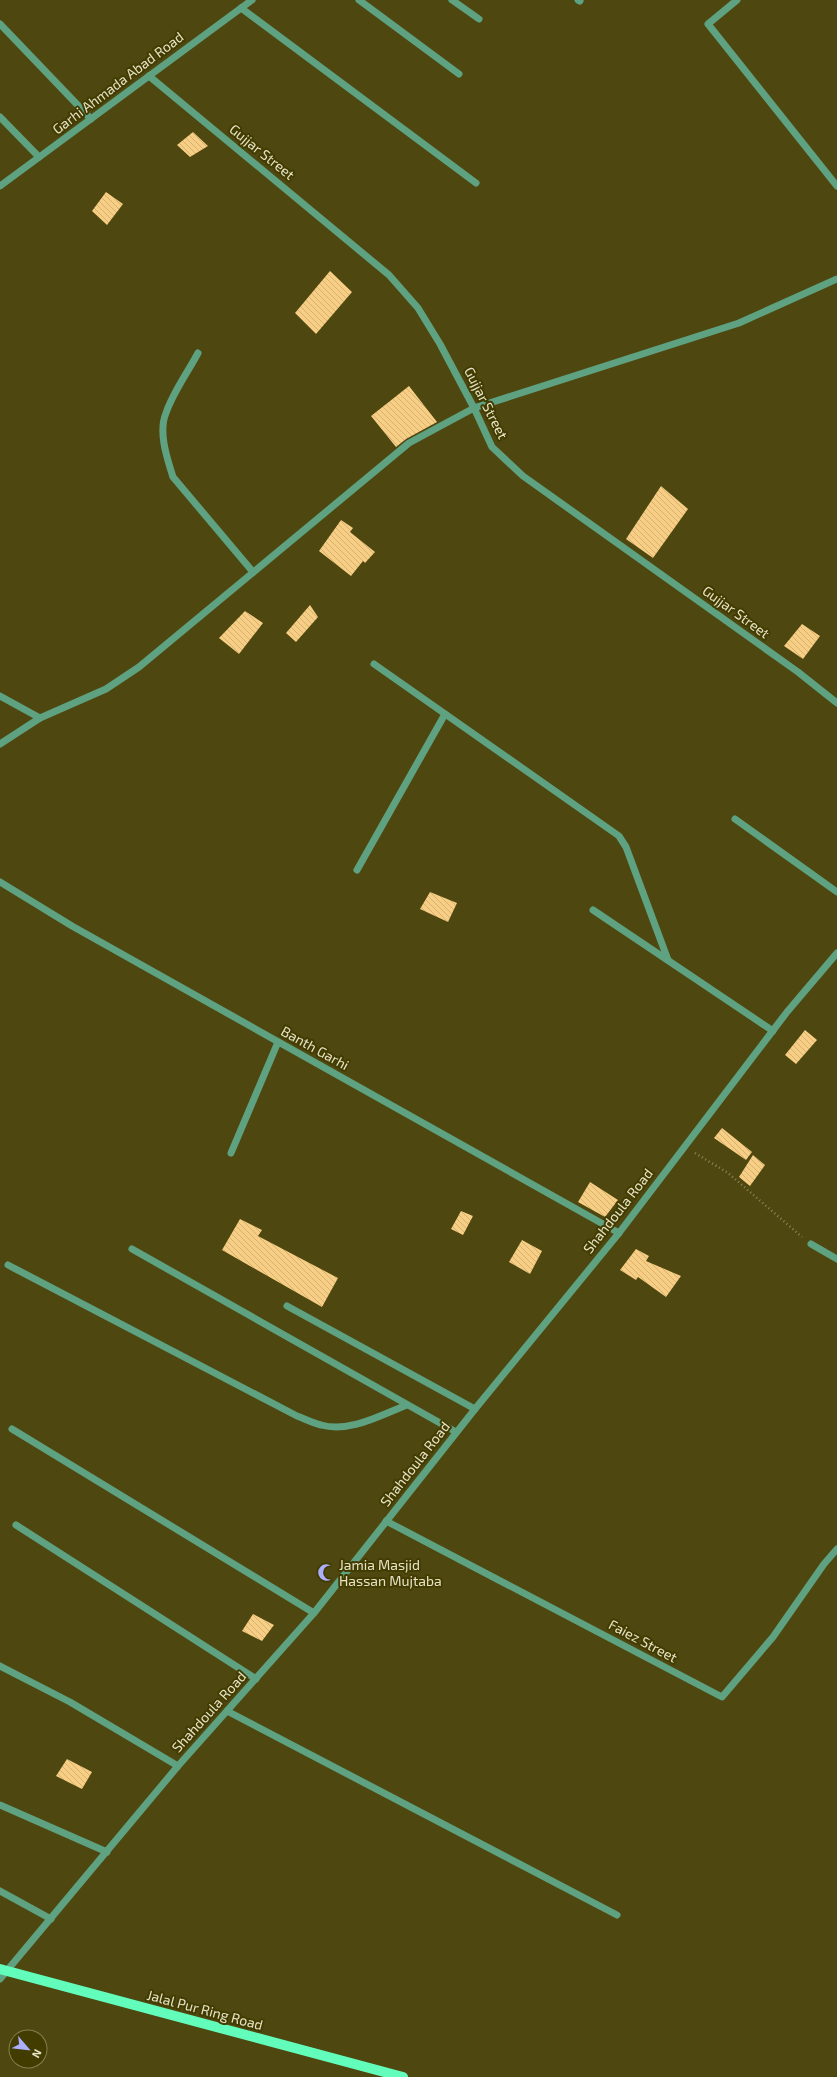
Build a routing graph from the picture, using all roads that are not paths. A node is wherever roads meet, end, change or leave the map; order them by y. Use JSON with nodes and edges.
{"nodes":[{"id":1,"x":252,"y":0,"type":"edge"},
{"id":2,"x":359,"y":0,"type":"edge"},
{"id":3,"x":452,"y":0,"type":"edge"},
{"id":4,"x":737,"y":0,"type":"edge"},
{"id":5,"x":241,"y":8,"type":"junction"},
{"id":6,"x":479,"y":19,"type":"dead end"},
{"id":7,"x":0,"y":24,"type":"edge"},
{"id":8,"x":459,"y":74,"type":"dead end"},
{"id":9,"x":149,"y":76,"type":"junction"},
{"id":10,"x":0,"y":117,"type":"edge"},
{"id":11,"x":91,"y":119,"type":"junction"},
{"id":12,"x":39,"y":157,"type":"junction"},
{"id":13,"x":476,"y":183,"type":"dead end"},
{"id":14,"x":0,"y":186,"type":"edge"},
{"id":15,"x":837,"y":186,"type":"edge"},
{"id":16,"x":837,"y":279,"type":"edge"},
{"id":17,"x":198,"y":352,"type":"dead end"},
{"id":18,"x":474,"y":408,"type":"junction"},
{"id":19,"x":253,"y":572,"type":"junction"},
{"id":20,"x":374,"y":664,"type":"dead end"},
{"id":21,"x":0,"y":696,"type":"edge"},
{"id":22,"x":837,"y":703,"type":"edge"},
{"id":23,"x":445,"y":714,"type":"junction"},
{"id":24,"x":40,"y":718,"type":"junction"},
{"id":25,"x":0,"y":744,"type":"edge"},
{"id":26,"x":735,"y":819,"type":"dead end"},
{"id":27,"x":357,"y":870,"type":"dead end"},
{"id":28,"x":0,"y":882,"type":"edge"},
{"id":29,"x":837,"y":892,"type":"edge"},
{"id":30,"x":593,"y":910,"type":"dead end"},
{"id":31,"x":837,"y":953,"type":"edge"},
{"id":32,"x":668,"y":960,"type":"junction"},
{"id":33,"x":773,"y":1031,"type":"junction"},
{"id":34,"x":278,"y":1042,"type":"junction"},
{"id":35,"x":231,"y":1153,"type":"dead end"},
{"id":36,"x":619,"y":1233,"type":"junction"},
{"id":37,"x":811,"y":1244,"type":"road end"},
{"id":38,"x":132,"y":1249,"type":"dead end"},
{"id":39,"x":837,"y":1259,"type":"edge"},
{"id":40,"x":8,"y":1265,"type":"dead end"},
{"id":41,"x":288,"y":1306,"type":"dead end"},
{"id":42,"x":407,"y":1405,"type":"junction"},
{"id":43,"x":475,"y":1409,"type":"junction"},
{"id":44,"x":12,"y":1429,"type":"dead end"},
{"id":45,"x":456,"y":1432,"type":"junction"},
{"id":46,"x":386,"y":1521,"type":"junction"},
{"id":47,"x":16,"y":1525,"type":"dead end"},
{"id":48,"x":837,"y":1549,"type":"edge"},
{"id":49,"x":314,"y":1613,"type":"junction"},
{"id":50,"x":0,"y":1666,"type":"edge"},
{"id":51,"x":256,"y":1679,"type":"junction"},
{"id":52,"x":227,"y":1711,"type":"junction"},
{"id":53,"x":178,"y":1766,"type":"junction"},
{"id":54,"x":0,"y":1804,"type":"edge"},
{"id":55,"x":107,"y":1852,"type":"junction"},
{"id":56,"x":0,"y":1891,"type":"edge"},
{"id":57,"x":617,"y":1915,"type":"dead end"},
{"id":58,"x":51,"y":1919,"type":"junction"},
{"id":59,"x":4,"y":1970,"type":"edge"},
{"id":60,"x":0,"y":1979,"type":"edge"},
{"id":61,"x":403,"y":2077,"type":"edge"}],
"edges":[{"from":1,"to":5,"type":"street","name":"Garhi Ahmada Abad Road"},
{"from":2,"to":8,"type":"street"},
{"from":3,"to":6,"type":"street"},
{"from":4,"to":15,"type":"street"},
{"from":5,"to":9,"type":"street","name":"Garhi Ahmada Abad Road"},
{"from":5,"to":13,"type":"street"},
{"from":7,"to":11,"type":"street"},
{"from":9,"to":11,"type":"street","name":"Garhi Ahmada Abad Road"},
{"from":9,"to":18,"type":"street","name":"Gujjar Street"},
{"from":10,"to":12,"type":"street"},
{"from":11,"to":12,"type":"street","name":"Garhi Ahmada Abad Road"},
{"from":12,"to":14,"type":"street","name":"Garhi Ahmada Abad Road"},
{"from":16,"to":18,"type":"street"},
{"from":17,"to":19,"type":"street"},
{"from":18,"to":19,"type":"street"},
{"from":18,"to":22,"type":"street","name":"Gujjar Street"},
{"from":19,"to":24,"type":"street"},
{"from":20,"to":23,"type":"street"},
{"from":21,"to":24,"type":"street"},
{"from":23,"to":27,"type":"street"},
{"from":23,"to":32,"type":"street"},
{"from":24,"to":25,"type":"street"},
{"from":26,"to":29,"type":"street"},
{"from":28,"to":34,"type":"street","name":"Banth Garhi"},
{"from":30,"to":32,"type":"street"},
{"from":31,"to":33,"type":"street","name":"Shahdoula Road"},
{"from":32,"to":33,"type":"street"},
{"from":33,"to":36,"type":"street","name":"Shahdoula Road"},
{"from":34,"to":35,"type":"street"},
{"from":34,"to":36,"type":"street","name":"Banth Garhi"},
{"from":36,"to":43,"type":"street","name":"Shahdoula Road"},
{"from":37,"to":39,"type":"street"},
{"from":38,"to":42,"type":"street"},
{"from":40,"to":42,"type":"street"},
{"from":41,"to":43,"type":"street"},
{"from":42,"to":45,"type":"street"},
{"from":43,"to":45,"type":"street","name":"Shahdoula Road"},
{"from":44,"to":49,"type":"street"},
{"from":45,"to":46,"type":"street","name":"Shahdoula Road"},
{"from":46,"to":48,"type":"street","name":"Faiez Street"},
{"from":46,"to":49,"type":"street","name":"Shahdoula Road"},
{"from":47,"to":51,"type":"street"},
{"from":49,"to":51,"type":"street","name":"Shahdoula Road"},
{"from":50,"to":53,"type":"street"},
{"from":51,"to":52,"type":"street","name":"Shahdoula Road"},
{"from":52,"to":53,"type":"street","name":"Shahdoula Road"},
{"from":52,"to":57,"type":"street"},
{"from":53,"to":55,"type":"street","name":"Shahdoula Road"},
{"from":54,"to":55,"type":"street"},
{"from":55,"to":58,"type":"street","name":"Shahdoula Road"},
{"from":56,"to":58,"type":"street"},
{"from":58,"to":59,"type":"street","name":"Shahdoula Road"},
{"from":59,"to":60,"type":"street","name":"Shahdoula Road"},
{"from":59,"to":61,"type":"main road","name":"Jalal Pur Ring Road"}]}
